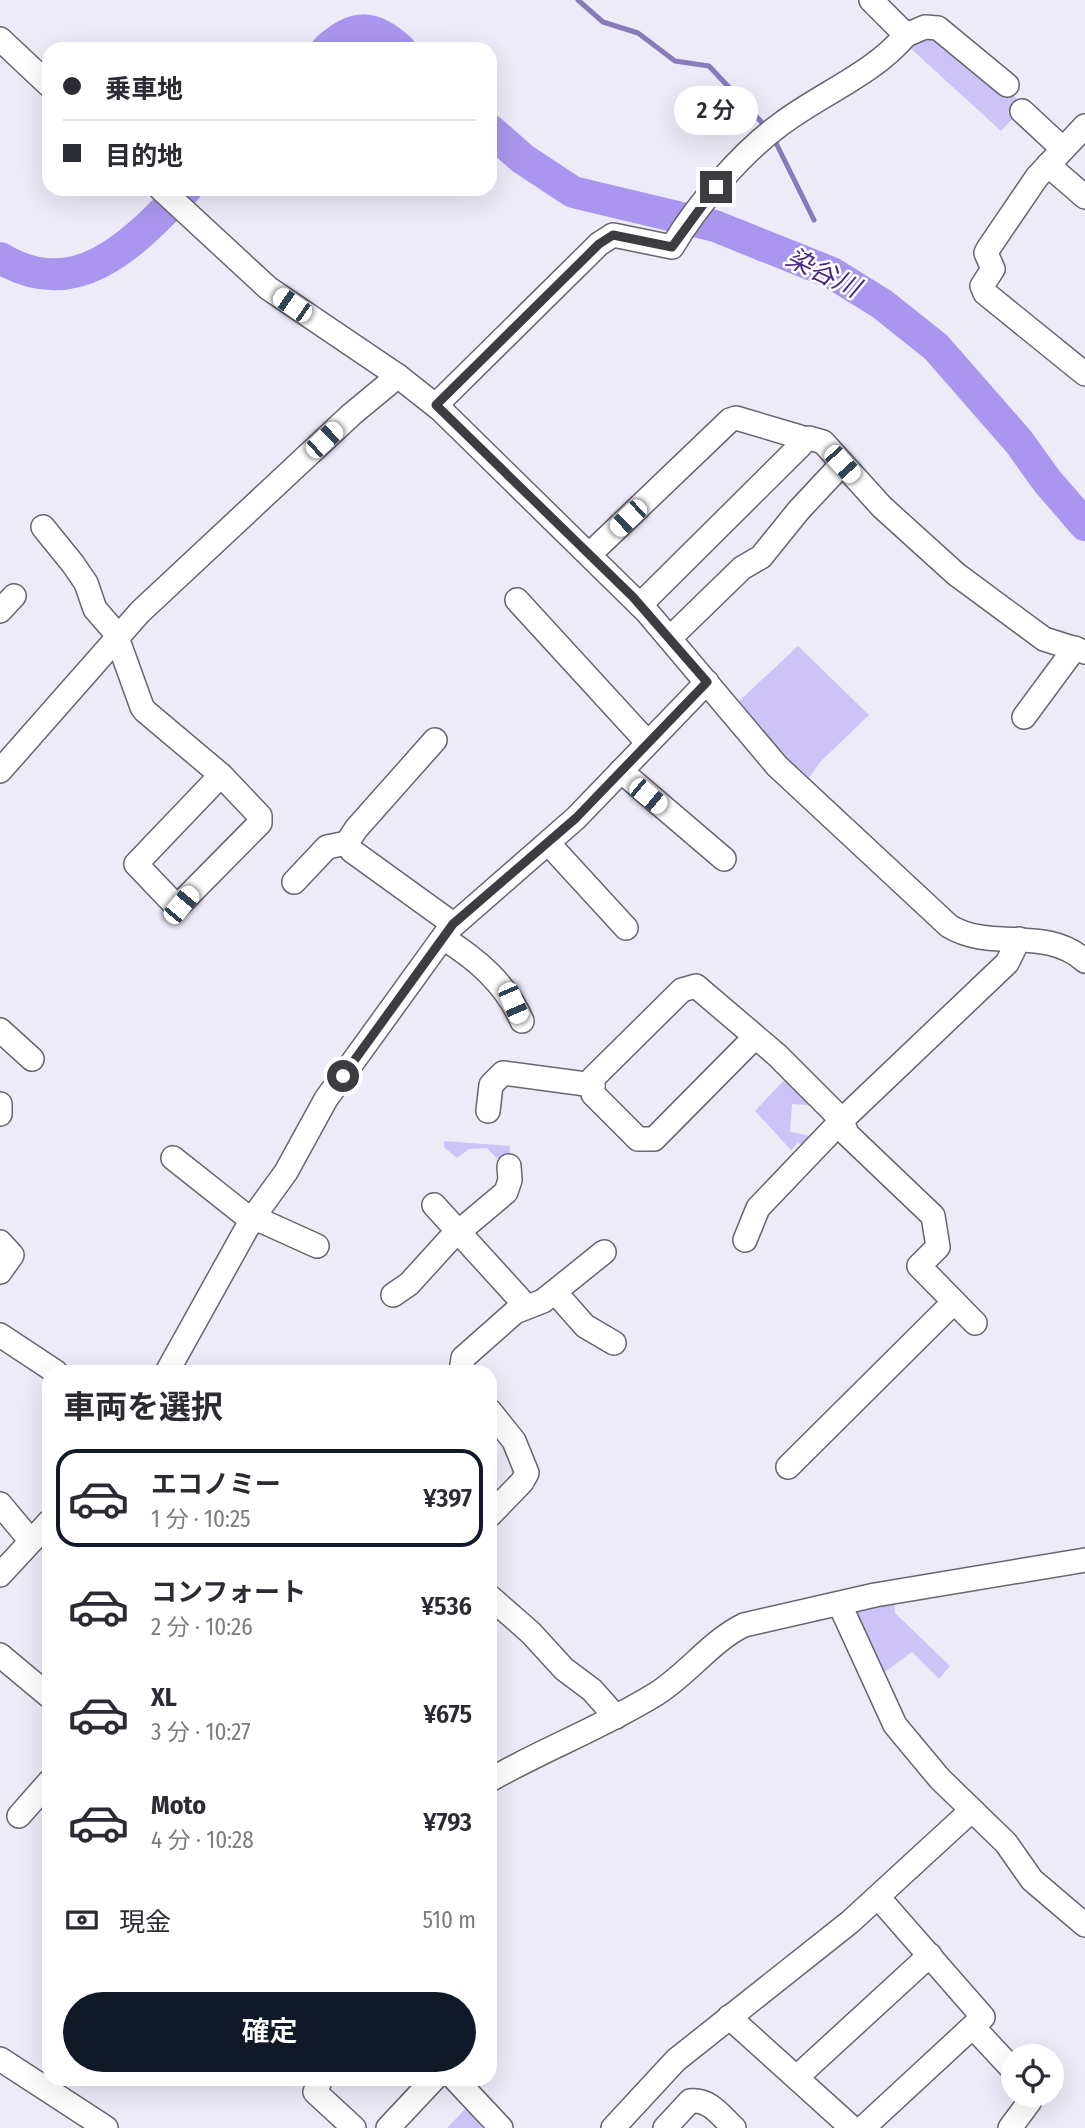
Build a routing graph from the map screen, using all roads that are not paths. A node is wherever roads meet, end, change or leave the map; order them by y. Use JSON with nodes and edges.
{"nodes":[{"id":1,"x":870,"y":0,"type":"edge"},
{"id":2,"x":906,"y":34,"type":"junction"},
{"id":3,"x":0,"y":39,"type":"edge"},
{"id":4,"x":42,"y":78,"type":"edge"},
{"id":5,"x":1007,"y":85,"type":"dead end"},
{"id":6,"x":1021,"y":111,"type":"dead end"},
{"id":7,"x":1085,"y":127,"type":"edge"},
{"id":8,"x":1056,"y":157,"type":"junction"},
{"id":9,"x":168,"y":196,"type":"edge"},
{"id":10,"x":1085,"y":197,"type":"edge"},
{"id":11,"x":1085,"y":374,"type":"edge"},
{"id":12,"x":398,"y":376,"type":"junction"},
{"id":13,"x":436,"y":405,"type":"junction"},
{"id":14,"x":802,"y":440,"type":"junction"},
{"id":15,"x":842,"y":464,"type":"junction"},
{"id":16,"x":43,"y":527,"type":"dead end"},
{"id":17,"x":590,"y":554,"type":"junction"},
{"id":18,"x":517,"y":600,"type":"dead end"},
{"id":19,"x":640,"y":605,"type":"junction"},
{"id":20,"x":670,"y":638,"type":"junction"},
{"id":21,"x":116,"y":641,"type":"junction"},
{"id":22,"x":1080,"y":650,"type":"edge"},
{"id":23,"x":707,"y":682,"type":"junction"},
{"id":24,"x":1024,"y":717,"type":"dead end"},
{"id":25,"x":435,"y":740,"type":"dead end"},
{"id":26,"x":648,"y":743,"type":"junction"},
{"id":27,"x":0,"y":771,"type":"edge"},
{"id":28,"x":621,"y":771,"type":"junction"},
{"id":29,"x":221,"y":775,"type":"junction"},
{"id":30,"x":347,"y":843,"type":"junction"},
{"id":31,"x":548,"y":843,"type":"junction"},
{"id":32,"x":724,"y":859,"type":"dead end"},
{"id":33,"x":294,"y":882,"type":"dead end"},
{"id":34,"x":626,"y":928,"type":"dead end"},
{"id":35,"x":448,"y":931,"type":"junction"},
{"id":36,"x":1019,"y":939,"type":"junction"},
{"id":37,"x":1085,"y":961,"type":"edge"},
{"id":38,"x":522,"y":1021,"type":"dead end"},
{"id":39,"x":0,"y":1030,"type":"edge"},
{"id":40,"x":754,"y":1038,"type":"junction"},
{"id":41,"x":32,"y":1059,"type":"dead end"},
{"id":42,"x":593,"y":1085,"type":"junction"},
{"id":43,"x":0,"y":1104,"type":"edge"},
{"id":44,"x":488,"y":1111,"type":"dead end"},
{"id":45,"x":0,"y":1114,"type":"edge"},
{"id":46,"x":842,"y":1120,"type":"junction"},
{"id":47,"x":173,"y":1158,"type":"dead end"},
{"id":48,"x":509,"y":1166,"type":"dead end"},
{"id":49,"x":433,"y":1205,"type":"dead end"},
{"id":50,"x":251,"y":1219,"type":"junction"},
{"id":51,"x":460,"y":1234,"type":"junction"},
{"id":52,"x":745,"y":1240,"type":"dead end"},
{"id":53,"x":0,"y":1242,"type":"edge"},
{"id":54,"x":317,"y":1246,"type":"dead end"},
{"id":55,"x":604,"y":1252,"type":"dead end"},
{"id":56,"x":0,"y":1272,"type":"edge"},
{"id":57,"x":555,"y":1292,"type":"junction"},
{"id":58,"x":393,"y":1295,"type":"dead end"},
{"id":59,"x":954,"y":1302,"type":"junction"},
{"id":60,"x":527,"y":1307,"type":"junction"},
{"id":61,"x":975,"y":1323,"type":"dead end"},
{"id":62,"x":0,"y":1335,"type":"edge"},
{"id":63,"x":614,"y":1343,"type":"dead end"},
{"id":64,"x":46,"y":1365,"type":"edge"},
{"id":65,"x":171,"y":1365,"type":"edge"},
{"id":66,"x":461,"y":1365,"type":"edge"},
{"id":67,"x":497,"y":1420,"type":"edge"},
{"id":68,"x":788,"y":1467,"type":"dead end"},
{"id":69,"x":0,"y":1504,"type":"edge"},
{"id":70,"x":497,"y":1507,"type":"edge"},
{"id":71,"x":42,"y":1529,"type":"edge"},
{"id":72,"x":31,"y":1541,"type":"junction"},
{"id":73,"x":1085,"y":1560,"type":"edge"},
{"id":74,"x":0,"y":1575,"type":"edge"},
{"id":75,"x":497,"y":1603,"type":"edge"},
{"id":76,"x":840,"y":1605,"type":"junction"},
{"id":77,"x":0,"y":1655,"type":"edge"},
{"id":78,"x":42,"y":1690,"type":"edge"},
{"id":79,"x":616,"y":1717,"type":"junction"},
{"id":80,"x":497,"y":1776,"type":"edge"},
{"id":81,"x":42,"y":1794,"type":"edge"},
{"id":82,"x":972,"y":1810,"type":"junction"},
{"id":83,"x":19,"y":1816,"type":"dead end"},
{"id":84,"x":878,"y":1897,"type":"junction"},
{"id":85,"x":1085,"y":1925,"type":"edge"},
{"id":86,"x":930,"y":1955,"type":"junction"},
{"id":87,"x":729,"y":2017,"type":"junction"},
{"id":88,"x":974,"y":2028,"type":"junction"},
{"id":89,"x":1001,"y":2057,"type":"edge"},
{"id":90,"x":0,"y":2059,"type":"edge"},
{"id":91,"x":797,"y":2077,"type":"junction"},
{"id":92,"x":42,"y":2079,"type":"edge"},
{"id":93,"x":51,"y":2086,"type":"edge"},
{"id":94,"x":318,"y":2086,"type":"edge"},
{"id":95,"x":427,"y":2086,"type":"edge"},
{"id":96,"x":461,"y":2086,"type":"edge"},
{"id":97,"x":1026,"y":2107,"type":"edge"},
{"id":98,"x":106,"y":2128,"type":"edge"},
{"id":99,"x":354,"y":2128,"type":"edge"},
{"id":100,"x":388,"y":2128,"type":"edge"},
{"id":101,"x":500,"y":2128,"type":"edge"},
{"id":102,"x":613,"y":2128,"type":"edge"},
{"id":103,"x":665,"y":2128,"type":"edge"},
{"id":104,"x":734,"y":2128,"type":"edge"},
{"id":105,"x":852,"y":2128,"type":"edge"},
{"id":106,"x":863,"y":2128,"type":"edge"},
{"id":107,"x":1010,"y":2128,"type":"edge"}],
"edges":[{"from":1,"to":2,"type":"street"},
{"from":2,"to":5,"type":"street"},
{"from":2,"to":13,"type":"street"},
{"from":3,"to":4,"type":"street"},
{"from":6,"to":8,"type":"street"},
{"from":7,"to":8,"type":"street"},
{"from":8,"to":10,"type":"street"},
{"from":8,"to":11,"type":"street"},
{"from":9,"to":12,"type":"street"},
{"from":12,"to":13,"type":"street"},
{"from":12,"to":21,"type":"street"},
{"from":13,"to":17,"type":"street"},
{"from":14,"to":15,"type":"street"},
{"from":14,"to":17,"type":"street"},
{"from":14,"to":19,"type":"street"},
{"from":15,"to":20,"type":"street"},
{"from":15,"to":22,"type":"street"},
{"from":16,"to":21,"type":"street"},
{"from":17,"to":19,"type":"street"},
{"from":18,"to":26,"type":"street"},
{"from":19,"to":20,"type":"street"},
{"from":20,"to":23,"type":"street"},
{"from":21,"to":27,"type":"street"},
{"from":21,"to":29,"type":"street"},
{"from":22,"to":24,"type":"street"},
{"from":23,"to":26,"type":"street"},
{"from":23,"to":36,"type":"street"},
{"from":25,"to":30,"type":"street"},
{"from":26,"to":28,"type":"street"},
{"from":28,"to":31,"type":"street"},
{"from":28,"to":32,"type":"street"},
{"from":29,"to":29,"type":"street"},
{"from":30,"to":33,"type":"street"},
{"from":30,"to":35,"type":"street"},
{"from":31,"to":34,"type":"street"},
{"from":31,"to":35,"type":"street"},
{"from":35,"to":38,"type":"street"},
{"from":35,"to":50,"type":"street"},
{"from":36,"to":37,"type":"street"},
{"from":36,"to":46,"type":"street"},
{"from":39,"to":41,"type":"street"},
{"from":40,"to":42,"type":"street"},
{"from":40,"to":42,"type":"street"},
{"from":40,"to":46,"type":"street"},
{"from":42,"to":44,"type":"street"},
{"from":43,"to":45,"type":"street"},
{"from":46,"to":52,"type":"street"},
{"from":46,"to":59,"type":"street"},
{"from":47,"to":50,"type":"street"},
{"from":48,"to":51,"type":"street"},
{"from":49,"to":51,"type":"street"},
{"from":50,"to":54,"type":"street"},
{"from":50,"to":65,"type":"street"},
{"from":51,"to":58,"type":"street"},
{"from":51,"to":60,"type":"street"},
{"from":53,"to":56,"type":"street"},
{"from":55,"to":57,"type":"street"},
{"from":57,"to":60,"type":"street"},
{"from":57,"to":63,"type":"street"},
{"from":59,"to":61,"type":"street"},
{"from":59,"to":68,"type":"street"},
{"from":60,"to":66,"type":"street"},
{"from":62,"to":64,"type":"street"},
{"from":67,"to":70,"type":"street"},
{"from":69,"to":72,"type":"street"},
{"from":71,"to":72,"type":"street"},
{"from":72,"to":74,"type":"street"},
{"from":73,"to":76,"type":"street"},
{"from":75,"to":79,"type":"street"},
{"from":76,"to":79,"type":"street"},
{"from":76,"to":82,"type":"street"},
{"from":77,"to":78,"type":"street"},
{"from":79,"to":80,"type":"street"},
{"from":81,"to":83,"type":"street"},
{"from":82,"to":84,"type":"street"},
{"from":82,"to":85,"type":"street"},
{"from":84,"to":86,"type":"street"},
{"from":84,"to":87,"type":"street"},
{"from":86,"to":88,"type":"street"},
{"from":86,"to":91,"type":"street"},
{"from":87,"to":91,"type":"street"},
{"from":87,"to":102,"type":"street"},
{"from":88,"to":89,"type":"street"},
{"from":88,"to":106,"type":"street"},
{"from":90,"to":92,"type":"street"},
{"from":91,"to":105,"type":"street"},
{"from":93,"to":98,"type":"street"},
{"from":94,"to":99,"type":"street"},
{"from":95,"to":100,"type":"street"},
{"from":96,"to":101,"type":"street"},
{"from":97,"to":107,"type":"street"},
{"from":103,"to":104,"type":"street"}]}
